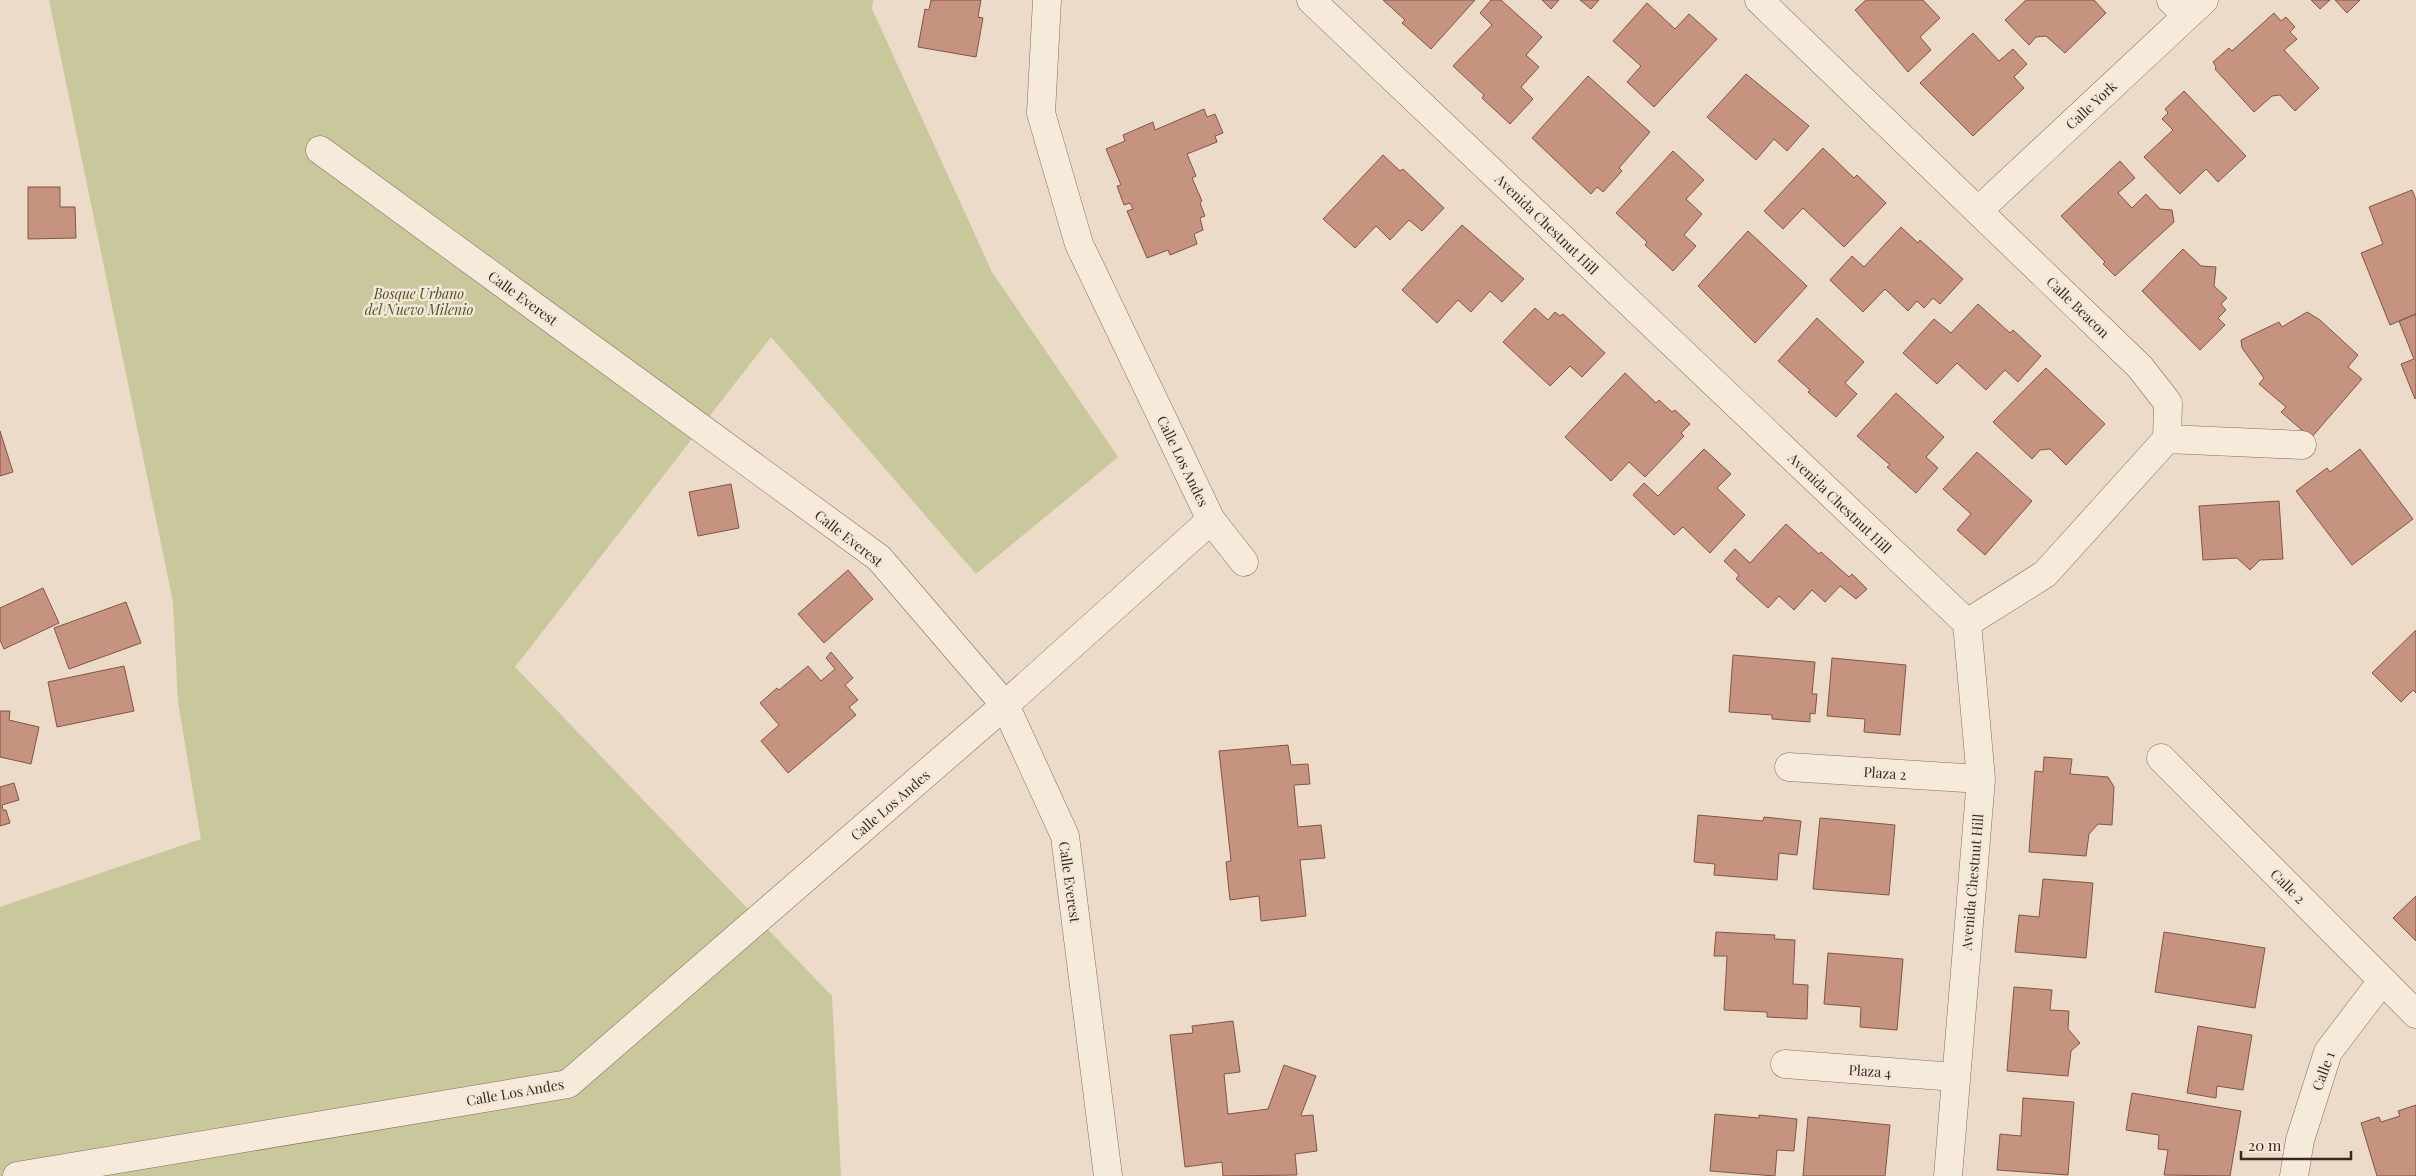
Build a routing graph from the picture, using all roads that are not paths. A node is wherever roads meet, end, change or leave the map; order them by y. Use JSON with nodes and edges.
{"nodes":[{"id":1,"x":1047,"y":0,"type":"edge"},
{"id":2,"x":1312,"y":0,"type":"edge"},
{"id":3,"x":1759,"y":0,"type":"edge"},
{"id":4,"x":2187,"y":5,"type":"edge"},
{"id":5,"x":320,"y":150,"type":"dead end"},
{"id":6,"x":1979,"y":210,"type":"junction"},
{"id":7,"x":2167,"y":439,"type":"junction"},
{"id":8,"x":2302,"y":445,"type":"dead end"},
{"id":9,"x":1211,"y":520,"type":"junction"},
{"id":10,"x":1244,"y":562,"type":"dead end"},
{"id":11,"x":1966,"y":623,"type":"junction"},
{"id":12,"x":1005,"y":705,"type":"junction"},
{"id":13,"x":2161,"y":758,"type":"dead end"},
{"id":14,"x":1789,"y":767,"type":"dead end"},
{"id":15,"x":1981,"y":779,"type":"junction"},
{"id":16,"x":2382,"y":981,"type":"junction"},
{"id":17,"x":2416,"y":1014,"type":"edge"},
{"id":18,"x":1785,"y":1064,"type":"dead end"},
{"id":19,"x":1955,"y":1077,"type":"junction"},
{"id":20,"x":17,"y":1176,"type":"edge"},
{"id":21,"x":1108,"y":1176,"type":"edge"},
{"id":22,"x":1948,"y":1176,"type":"edge"},
{"id":23,"x":2294,"y":1176,"type":"edge"}],
"edges":[{"from":1,"to":9,"type":"street","name":"Calle Los Andes"},
{"from":2,"to":11,"type":"street","name":"Avenida Chestnut Hill"},
{"from":3,"to":6,"type":"street","name":"Calle Beacon"},
{"from":4,"to":6,"type":"street","name":"Calle York"},
{"from":5,"to":12,"type":"street","name":"Calle Everest"},
{"from":6,"to":7,"type":"street","name":"Calle Beacon"},
{"from":7,"to":8,"type":"street"},
{"from":7,"to":11,"type":"street"},
{"from":9,"to":10,"type":"street"},
{"from":9,"to":12,"type":"street","name":"Calle Los Andes"},
{"from":11,"to":15,"type":"street","name":"Avenida Chestnut Hill"},
{"from":12,"to":20,"type":"street","name":"Calle Los Andes"},
{"from":12,"to":21,"type":"street","name":"Calle Everest"},
{"from":13,"to":16,"type":"street","name":"Calle 2"},
{"from":14,"to":15,"type":"street","name":"Plaza 2"},
{"from":15,"to":19,"type":"street","name":"Avenida Chestnut Hill"},
{"from":16,"to":17,"type":"street","name":"Calle 2"},
{"from":16,"to":23,"type":"street","name":"Calle 1"},
{"from":18,"to":19,"type":"street","name":"Plaza 4"},
{"from":19,"to":22,"type":"street","name":"Avenida Chestnut Hill"}]}
